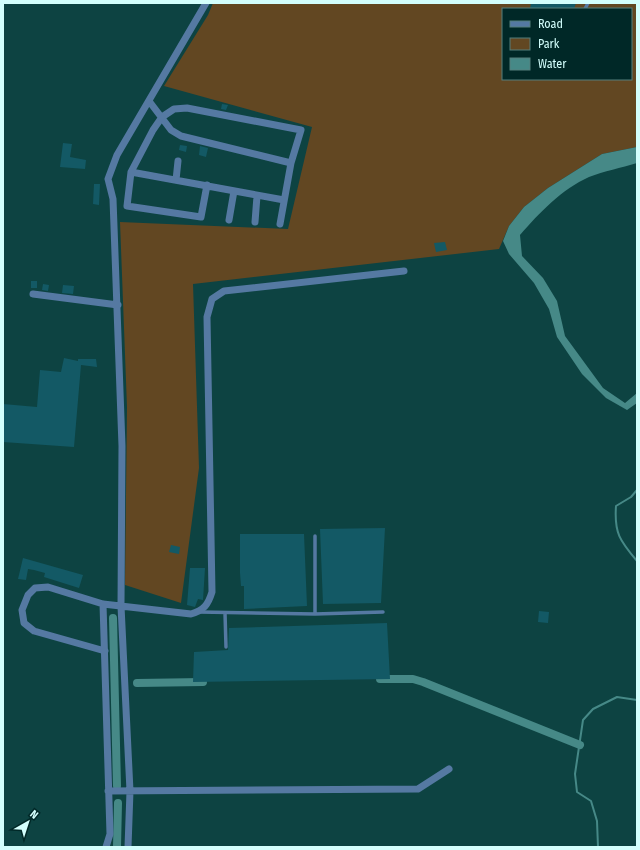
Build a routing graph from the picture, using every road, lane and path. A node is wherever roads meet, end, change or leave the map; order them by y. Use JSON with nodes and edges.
{"nodes":[{"id":1,"x":206,"y":3,"type":"edge"},
{"id":2,"x":149,"y":101,"type":"junction"},
{"id":3,"x":162,"y":117,"type":"junction"},
{"id":4,"x":178,"y":161,"type":"dead end"},
{"id":5,"x":291,"y":163,"type":"junction"},
{"id":6,"x":131,"y":172,"type":"junction"},
{"id":7,"x":176,"y":180,"type":"junction"},
{"id":8,"x":206,"y":185,"type":"junction"},
{"id":9,"x":234,"y":191,"type":"junction"},
{"id":10,"x":257,"y":196,"type":"junction"},
{"id":11,"x":284,"y":200,"type":"junction"},
{"id":12,"x":229,"y":220,"type":"dead end"},
{"id":13,"x":255,"y":222,"type":"dead end"},
{"id":14,"x":280,"y":224,"type":"dead end"},
{"id":15,"x":404,"y":271,"type":"dead end"},
{"id":16,"x":34,"y":294,"type":"dead end"},
{"id":17,"x":118,"y":305,"type":"junction"},
{"id":18,"x":315,"y":536,"type":"dead end"},
{"id":19,"x":103,"y":604,"type":"junction"},
{"id":20,"x":121,"y":606,"type":"junction"},
{"id":21,"x":196,"y":612,"type":"junction"},
{"id":22,"x":383,"y":612,"type":"dead end"},
{"id":23,"x":225,"y":613,"type":"junction"},
{"id":24,"x":315,"y":614,"type":"junction"},
{"id":25,"x":226,"y":647,"type":"dead end"},
{"id":26,"x":105,"y":651,"type":"junction"},
{"id":27,"x":449,"y":769,"type":"dead end"},
{"id":28,"x":130,"y":791,"type":"junction"},
{"id":29,"x":108,"y":792,"type":"junction"},
{"id":30,"x":106,"y":847,"type":"edge"},
{"id":31,"x":128,"y":847,"type":"edge"}],
"edges":[{"from":1,"to":2,"type":"street"},
{"from":2,"to":3,"type":"street"},
{"from":2,"to":17,"type":"street"},
{"from":3,"to":5,"type":"street"},
{"from":3,"to":5,"type":"street"},
{"from":3,"to":6,"type":"street"},
{"from":4,"to":7,"type":"street"},
{"from":5,"to":11,"type":"street"},
{"from":6,"to":7,"type":"street"},
{"from":6,"to":8,"type":"street"},
{"from":7,"to":8,"type":"street"},
{"from":8,"to":9,"type":"street"},
{"from":9,"to":10,"type":"street"},
{"from":9,"to":12,"type":"street"},
{"from":10,"to":11,"type":"street"},
{"from":10,"to":13,"type":"street"},
{"from":11,"to":14,"type":"street"},
{"from":15,"to":21,"type":"street"},
{"from":16,"to":17,"type":"street"},
{"from":17,"to":20,"type":"street"},
{"from":18,"to":24,"type":"lane"},
{"from":19,"to":20,"type":"street"},
{"from":19,"to":26,"type":"street"},
{"from":19,"to":26,"type":"street"},
{"from":20,"to":21,"type":"street"},
{"from":20,"to":28,"type":"street"},
{"from":21,"to":23,"type":"lane"},
{"from":22,"to":24,"type":"lane"},
{"from":23,"to":24,"type":"lane"},
{"from":23,"to":25,"type":"lane"},
{"from":26,"to":29,"type":"street"},
{"from":27,"to":28,"type":"street"},
{"from":28,"to":29,"type":"street"},
{"from":28,"to":31,"type":"street"},
{"from":29,"to":30,"type":"street"}]}
